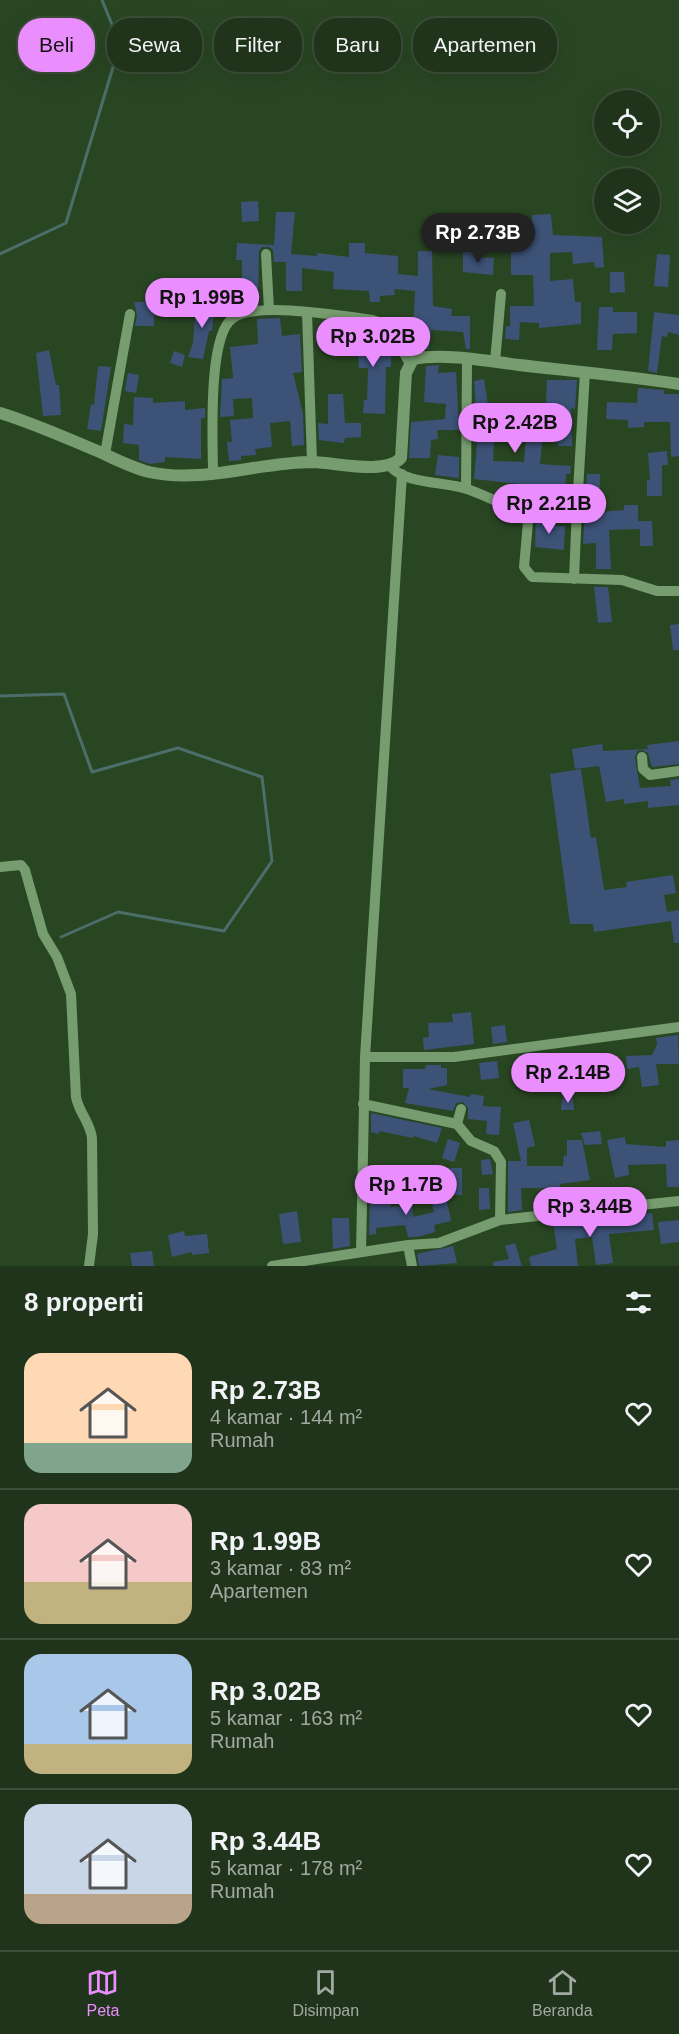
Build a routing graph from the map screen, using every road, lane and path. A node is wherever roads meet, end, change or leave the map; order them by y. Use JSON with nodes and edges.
{"nodes":[{"id":1,"x":266,"y":254,"type":"dead end"},
{"id":2,"x":501,"y":294,"type":"dead end"},
{"id":3,"x":269,"y":310,"type":"junction"},
{"id":4,"x":307,"y":312,"type":"junction"},
{"id":5,"x":130,"y":314,"type":"dead end"},
{"id":6,"x":467,"y":360,"type":"junction"},
{"id":7,"x":409,"y":362,"type":"junction"},
{"id":8,"x":495,"y":362,"type":"junction"},
{"id":9,"x":585,"y":372,"type":"junction"},
{"id":10,"x":679,"y":384,"type":"edge"},
{"id":11,"x":0,"y":413,"type":"edge"},
{"id":12,"x":105,"y":454,"type":"junction"},
{"id":13,"x":312,"y":462,"type":"junction"},
{"id":14,"x":390,"y":466,"type":"junction"},
{"id":15,"x":213,"y":473,"type":"junction"},
{"id":16,"x":402,"y":474,"type":"junction"},
{"id":17,"x":466,"y":489,"type":"junction"},
{"id":18,"x":577,"y":508,"type":"junction"},
{"id":19,"x":530,"y":511,"type":"junction"},
{"id":20,"x":573,"y":579,"type":"junction"},
{"id":21,"x":679,"y":591,"type":"edge"},
{"id":22,"x":642,"y":757,"type":"dead end"},
{"id":23,"x":679,"y":771,"type":"edge"},
{"id":24,"x":0,"y":867,"type":"edge"},
{"id":25,"x":679,"y":1027,"type":"edge"},
{"id":26,"x":365,"y":1057,"type":"junction"},
{"id":27,"x":363,"y":1104,"type":"junction"},
{"id":28,"x":461,"y":1109,"type":"dead end"},
{"id":29,"x":457,"y":1124,"type":"junction"},
{"id":30,"x":679,"y":1202,"type":"edge"},
{"id":31,"x":500,"y":1220,"type":"junction"},
{"id":32,"x":408,"y":1245,"type":"junction"},
{"id":33,"x":361,"y":1252,"type":"junction"},
{"id":34,"x":316,"y":1262,"type":"edge"},
{"id":35,"x":89,"y":1266,"type":"edge"},
{"id":36,"x":272,"y":1266,"type":"edge"},
{"id":37,"x":412,"y":1266,"type":"edge"}],
"edges":[{"from":1,"to":3,"type":"street"},
{"from":2,"to":8,"type":"street"},
{"from":3,"to":4,"type":"street"},
{"from":3,"to":15,"type":"street"},
{"from":4,"to":7,"type":"street"},
{"from":4,"to":13,"type":"street"},
{"from":5,"to":12,"type":"street"},
{"from":6,"to":7,"type":"street"},
{"from":6,"to":8,"type":"street"},
{"from":6,"to":17,"type":"street"},
{"from":7,"to":14,"type":"street"},
{"from":8,"to":9,"type":"street"},
{"from":9,"to":10,"type":"street"},
{"from":9,"to":18,"type":"street"},
{"from":11,"to":12,"type":"street"},
{"from":12,"to":15,"type":"street"},
{"from":13,"to":14,"type":"street"},
{"from":13,"to":15,"type":"street"},
{"from":14,"to":16,"type":"street"},
{"from":16,"to":17,"type":"street"},
{"from":16,"to":26,"type":"street"},
{"from":17,"to":19,"type":"street"},
{"from":18,"to":19,"type":"street"},
{"from":18,"to":20,"type":"street"},
{"from":19,"to":20,"type":"street"},
{"from":20,"to":21,"type":"street"},
{"from":22,"to":23,"type":"street"},
{"from":24,"to":35,"type":"street"},
{"from":25,"to":26,"type":"street"},
{"from":26,"to":27,"type":"street"},
{"from":27,"to":29,"type":"street"},
{"from":27,"to":33,"type":"street"},
{"from":28,"to":29,"type":"street"},
{"from":29,"to":31,"type":"street"},
{"from":30,"to":31,"type":"street"},
{"from":31,"to":32,"type":"street"},
{"from":32,"to":33,"type":"street"},
{"from":32,"to":37,"type":"street"},
{"from":33,"to":34,"type":"street"},
{"from":34,"to":36,"type":"street"}]}
